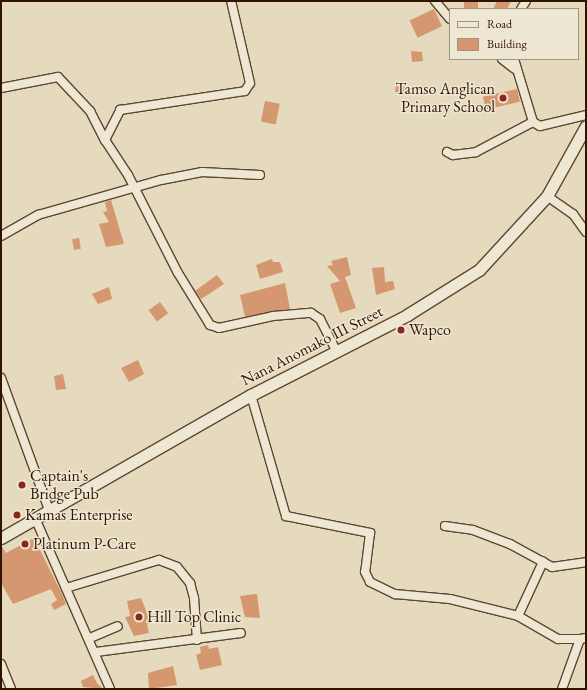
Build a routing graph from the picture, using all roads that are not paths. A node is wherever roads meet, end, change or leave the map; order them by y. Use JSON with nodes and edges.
{"nodes":[{"id":1,"x":230,"y":1,"type":"edge"},
{"id":2,"x":435,"y":1,"type":"edge"},
{"id":3,"x":449,"y":18,"type":"edge"},
{"id":4,"x":503,"y":60,"type":"edge"},
{"id":5,"x":514,"y":60,"type":"edge"},
{"id":6,"x":515,"y":69,"type":"junction"},
{"id":7,"x":1,"y":88,"type":"edge"},
{"id":8,"x":586,"y":115,"type":"edge"},
{"id":9,"x":533,"y":122,"type":"junction"},
{"id":10,"x":586,"y":126,"type":"edge"},
{"id":11,"x":105,"y":140,"type":"junction"},
{"id":12,"x":447,"y":152,"type":"dead end"},
{"id":13,"x":260,"y":174,"type":"dead end"},
{"id":14,"x":136,"y":188,"type":"junction"},
{"id":15,"x":547,"y":196,"type":"junction"},
{"id":16,"x":586,"y":232,"type":"edge"},
{"id":17,"x":1,"y":236,"type":"edge"},
{"id":18,"x":335,"y":349,"type":"junction"},
{"id":19,"x":1,"y":378,"type":"edge"},
{"id":20,"x":251,"y":395,"type":"junction"},
{"id":21,"x":49,"y":510,"type":"junction"},
{"id":22,"x":35,"y":518,"type":"junction"},
{"id":23,"x":445,"y":526,"type":"dead end"},
{"id":24,"x":1,"y":538,"type":"edge"},
{"id":25,"x":543,"y":562,"type":"junction"},
{"id":26,"x":586,"y":562,"type":"edge"},
{"id":27,"x":66,"y":588,"type":"junction"},
{"id":28,"x":518,"y":616,"type":"junction"},
{"id":29,"x":118,"y":626,"type":"dead end"},
{"id":30,"x":241,"y":633,"type":"dead end"},
{"id":31,"x":90,"y":638,"type":"junction"},
{"id":32,"x":583,"y":638,"type":"edge"},
{"id":33,"x":197,"y":640,"type":"junction"},
{"id":34,"x":96,"y":652,"type":"junction"},
{"id":35,"x":1,"y":664,"type":"edge"},
{"id":36,"x":11,"y":689,"type":"edge"},
{"id":37,"x":110,"y":689,"type":"edge"},
{"id":38,"x":562,"y":689,"type":"edge"}],
"edges":[{"from":1,"to":11,"type":"street"},
{"from":2,"to":3,"type":"street"},
{"from":4,"to":6,"type":"street"},
{"from":5,"to":6,"type":"street"},
{"from":6,"to":9,"type":"street"},
{"from":7,"to":11,"type":"street"},
{"from":8,"to":9,"type":"street"},
{"from":9,"to":12,"type":"street"},
{"from":10,"to":15,"type":"street","name":"Nana Anomako III Street"},
{"from":11,"to":14,"type":"street"},
{"from":13,"to":14,"type":"street"},
{"from":14,"to":17,"type":"street"},
{"from":14,"to":18,"type":"street"},
{"from":15,"to":16,"type":"street"},
{"from":15,"to":18,"type":"street","name":"Nana Anomako III Street"},
{"from":18,"to":20,"type":"street","name":"Nana Anomako III Street"},
{"from":19,"to":21,"type":"street"},
{"from":20,"to":21,"type":"street","name":"Nana Anomako III Street"},
{"from":20,"to":28,"type":"street"},
{"from":21,"to":22,"type":"street","name":"Nana Anomako III Street"},
{"from":22,"to":24,"type":"street","name":"Nana Anomako III Street"},
{"from":22,"to":27,"type":"street"},
{"from":23,"to":25,"type":"street"},
{"from":25,"to":26,"type":"street"},
{"from":25,"to":28,"type":"street"},
{"from":27,"to":31,"type":"street"},
{"from":27,"to":33,"type":"street"},
{"from":28,"to":32,"type":"street"},
{"from":29,"to":31,"type":"street"},
{"from":30,"to":33,"type":"street"},
{"from":31,"to":34,"type":"street"},
{"from":32,"to":38,"type":"street"},
{"from":33,"to":34,"type":"street"},
{"from":34,"to":37,"type":"street"},
{"from":35,"to":36,"type":"street"}]}
